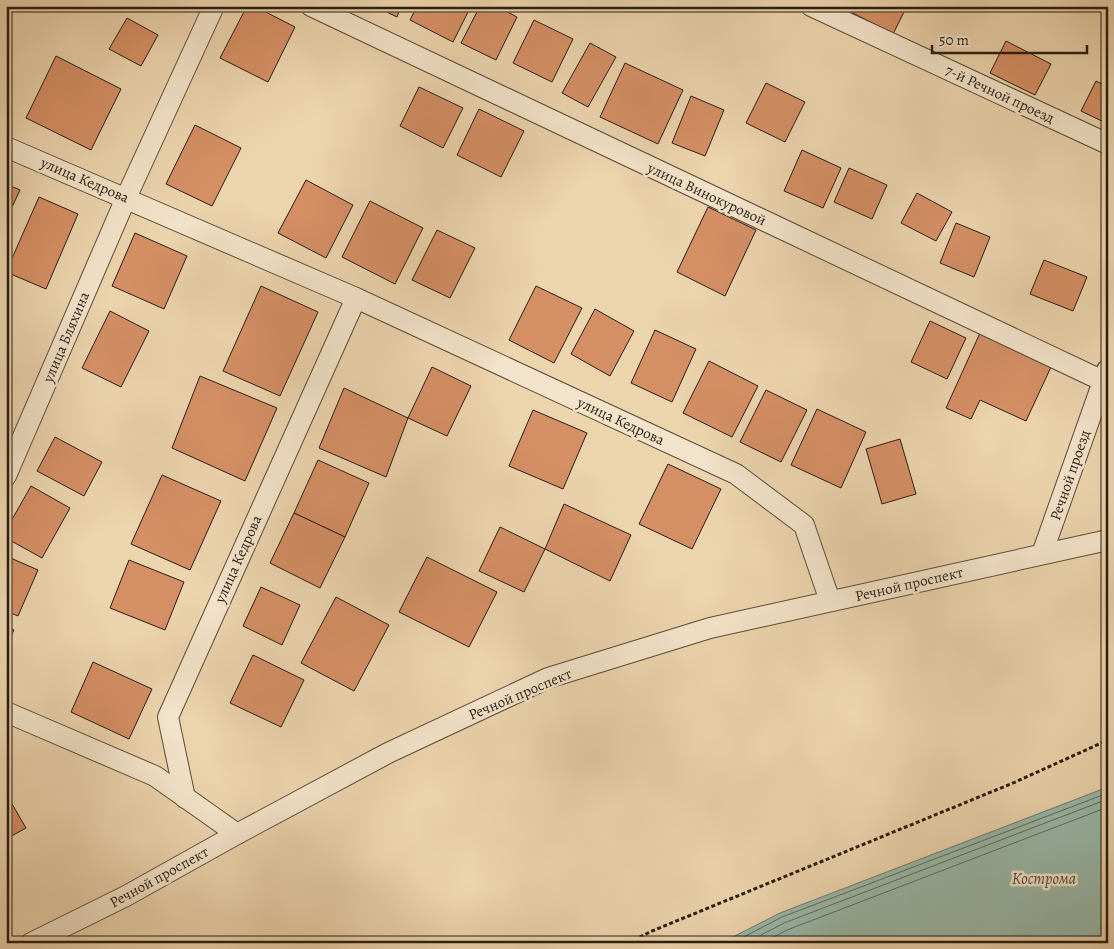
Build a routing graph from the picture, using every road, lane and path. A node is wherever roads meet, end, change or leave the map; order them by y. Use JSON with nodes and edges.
{"nodes":[{"id":1,"x":214,"y":6,"type":"edge"},
{"id":2,"x":311,"y":6,"type":"edge"},
{"id":3,"x":811,"y":6,"type":"edge"},
{"id":4,"x":1108,"y":144,"type":"edge"},
{"id":5,"x":6,"y":146,"type":"edge"},
{"id":6,"x":126,"y":198,"type":"junction"},
{"id":7,"x":356,"y":298,"type":"junction"},
{"id":8,"x":1105,"y":374,"type":"edge"},
{"id":9,"x":6,"y":476,"type":"edge"},
{"id":10,"x":1108,"y":540,"type":"edge"},
{"id":11,"x":1042,"y":554,"type":"junction"},
{"id":12,"x":830,"y":601,"type":"junction"},
{"id":13,"x":6,"y":712,"type":"edge"},
{"id":14,"x":1108,"y":740,"type":"edge"},
{"id":15,"x":185,"y":798,"type":"junction"},
{"id":16,"x":237,"y":834,"type":"junction"},
{"id":17,"x":31,"y":943,"type":"edge"},
{"id":18,"x":628,"y":943,"type":"edge"}],
"edges":[{"from":1,"to":6,"type":"street","name":"улица Бляхина"},
{"from":2,"to":8,"type":"street","name":"улица Винокуровой"},
{"from":3,"to":4,"type":"street","name":"7-й Речной проезд"},
{"from":5,"to":6,"type":"street","name":"улица Кедрова"},
{"from":6,"to":7,"type":"street","name":"улица Кедрова"},
{"from":6,"to":9,"type":"street","name":"улица Бляхина"},
{"from":7,"to":12,"type":"street","name":"улица Кедрова"},
{"from":7,"to":15,"type":"street","name":"улица Кедрова"},
{"from":8,"to":11,"type":"street","name":"Речной проезд"},
{"from":10,"to":11,"type":"street","name":"Речной проспект"},
{"from":11,"to":12,"type":"street","name":"Речной проспект"},
{"from":12,"to":16,"type":"street","name":"Речной проспект"},
{"from":13,"to":15,"type":"street"},
{"from":14,"to":18,"type":"path"},
{"from":15,"to":16,"type":"street"},
{"from":16,"to":17,"type":"street","name":"Речной проспект"}]}
